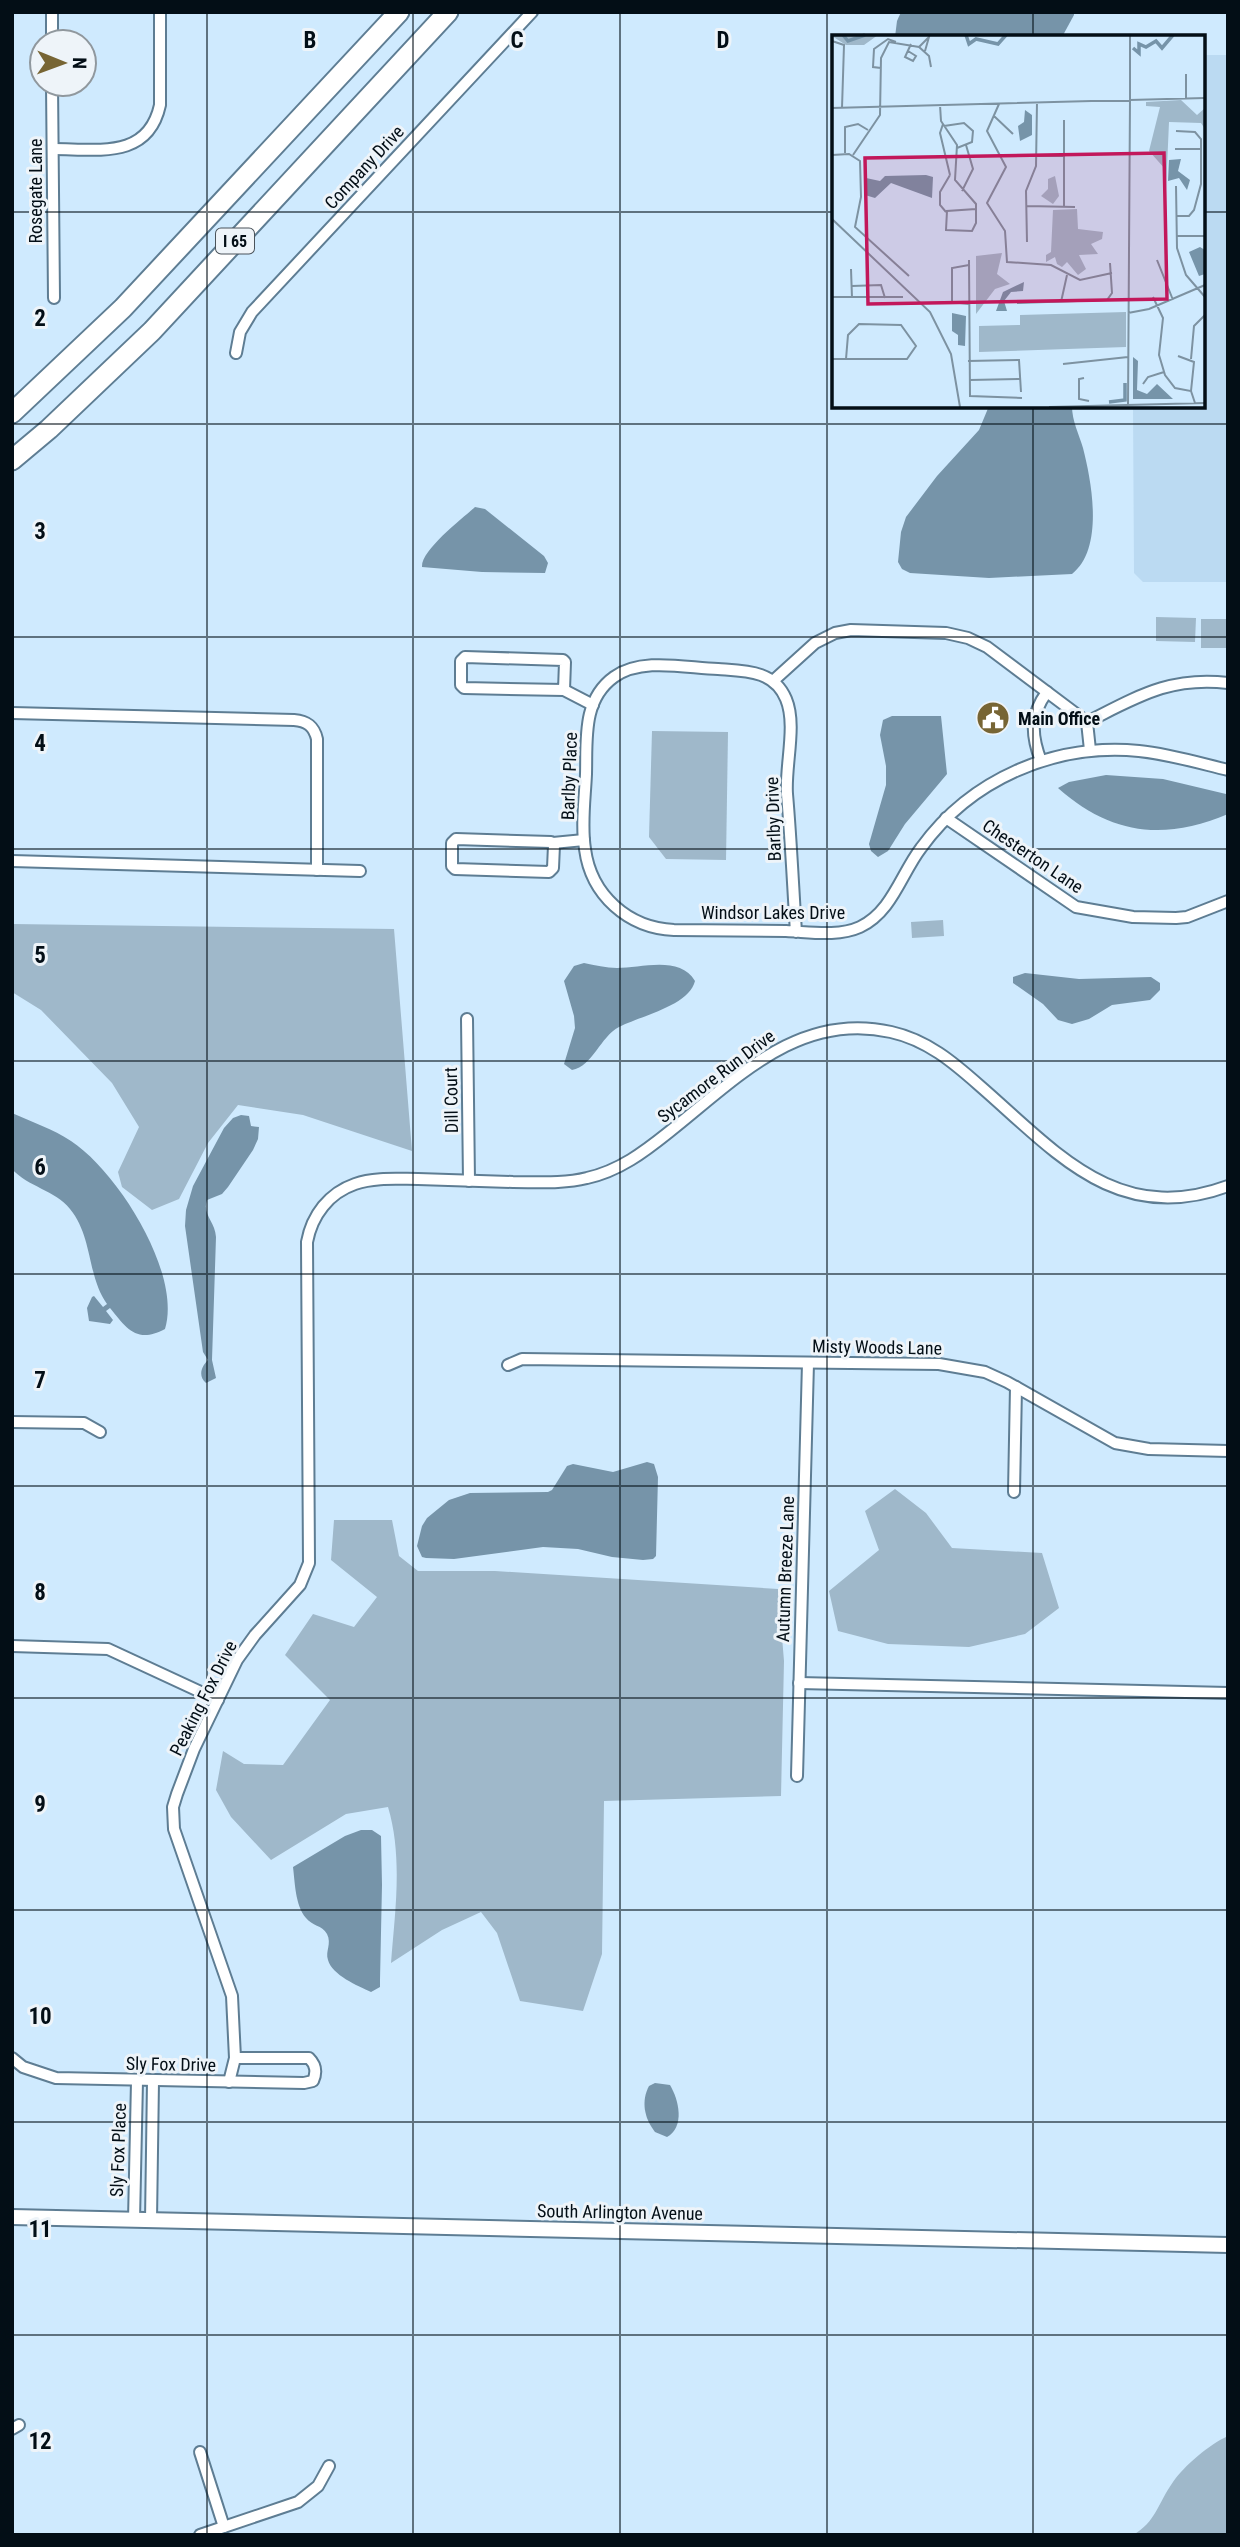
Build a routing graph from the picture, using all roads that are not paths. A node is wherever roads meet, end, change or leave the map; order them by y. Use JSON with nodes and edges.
{"nodes":[{"id":1,"x":160,"y":12,"type":"edge"},
{"id":2,"x":399,"y":12,"type":"edge"},
{"id":3,"x":448,"y":12,"type":"edge"},
{"id":4,"x":532,"y":12,"type":"edge"},
{"id":5,"x":52,"y":98,"type":"edge"},
{"id":6,"x":52,"y":149,"type":"junction"},
{"id":7,"x":54,"y":299,"type":"dead end"},
{"id":8,"x":236,"y":353,"type":"dead end"},
{"id":9,"x":12,"y":414,"type":"edge"},
{"id":10,"x":12,"y":460,"type":"edge"},
{"id":11,"x":773,"y":681,"type":"junction"},
{"id":12,"x":1228,"y":683,"type":"edge"},
{"id":13,"x":565,"y":691,"type":"junction"},
{"id":14,"x":1047,"y":692,"type":"junction"},
{"id":15,"x":593,"y":705,"type":"junction"},
{"id":16,"x":12,"y":713,"type":"edge"},
{"id":17,"x":1087,"y":722,"type":"junction"},
{"id":18,"x":1090,"y":750,"type":"junction"},
{"id":19,"x":1041,"y":761,"type":"junction"},
{"id":20,"x":1228,"y":770,"type":"edge"},
{"id":21,"x":946,"y":818,"type":"junction"},
{"id":22,"x":584,"y":840,"type":"junction"},
{"id":23,"x":553,"y":843,"type":"junction"},
{"id":24,"x":12,"y":861,"type":"edge"},
{"id":25,"x":317,"y":870,"type":"junction"},
{"id":26,"x":360,"y":871,"type":"dead end"},
{"id":27,"x":596,"y":884,"type":"joint"},
{"id":28,"x":1228,"y":901,"type":"edge"},
{"id":29,"x":796,"y":932,"type":"junction"},
{"id":30,"x":467,"y":1019,"type":"dead end"},
{"id":31,"x":390,"y":1179,"type":"joint"},
{"id":32,"x":469,"y":1181,"type":"junction"},
{"id":33,"x":1228,"y":1186,"type":"edge"},
{"id":34,"x":808,"y":1363,"type":"junction"},
{"id":35,"x":508,"y":1365,"type":"dead end"},
{"id":36,"x":1016,"y":1387,"type":"junction"},
{"id":37,"x":12,"y":1422,"type":"edge"},
{"id":38,"x":100,"y":1432,"type":"dead end"},
{"id":39,"x":1228,"y":1451,"type":"edge"},
{"id":40,"x":1014,"y":1492,"type":"dead end"},
{"id":41,"x":12,"y":1646,"type":"edge"},
{"id":42,"x":799,"y":1683,"type":"junction"},
{"id":43,"x":1228,"y":1693,"type":"edge"},
{"id":44,"x":218,"y":1700,"type":"junction"},
{"id":45,"x":797,"y":1776,"type":"dead end"},
{"id":46,"x":235,"y":2058,"type":"junction"},
{"id":47,"x":14,"y":2061,"type":"edge"},
{"id":48,"x":137,"y":2081,"type":"junction"},
{"id":49,"x":153,"y":2081,"type":"junction"},
{"id":50,"x":229,"y":2082,"type":"junction"},
{"id":51,"x":12,"y":2217,"type":"edge"},
{"id":52,"x":134,"y":2220,"type":"junction"},
{"id":53,"x":151,"y":2220,"type":"junction"},
{"id":54,"x":1228,"y":2245,"type":"edge"},
{"id":55,"x":200,"y":2452,"type":"dead end"},
{"id":56,"x":329,"y":2466,"type":"dead end"},
{"id":57,"x":224,"y":2527,"type":"junction"},
{"id":58,"x":200,"y":2535,"type":"edge"}],
"edges":[{"from":1,"to":6,"type":"street"},
{"from":2,"to":9,"type":"highway","number":"I 65"},
{"from":3,"to":10,"type":"highway","number":"I 65"},
{"from":4,"to":8,"type":"street","name":"Company Drive"},
{"from":5,"to":6,"type":"street","name":"Rosegate Lane"},
{"from":6,"to":7,"type":"street","name":"Rosegate Lane"},
{"from":11,"to":14,"type":"street"},
{"from":11,"to":15,"type":"street","name":"Barlby Place"},
{"from":11,"to":29,"type":"street","name":"Barlby Drive"},
{"from":12,"to":17,"type":"street"},
{"from":13,"to":13,"type":"street"},
{"from":13,"to":15,"type":"street"},
{"from":14,"to":17,"type":"street"},
{"from":14,"to":19,"type":"street"},
{"from":15,"to":22,"type":"street","name":"Barlby Place"},
{"from":16,"to":25,"type":"street"},
{"from":17,"to":18,"type":"street"},
{"from":18,"to":19,"type":"street","name":"Windsor Lakes Drive"},
{"from":18,"to":20,"type":"street","name":"Windsor Lakes Drive"},
{"from":19,"to":21,"type":"street","name":"Windsor Lakes Drive"},
{"from":21,"to":28,"type":"street","name":"Chesterton Lane"},
{"from":21,"to":29,"type":"street","name":"Windsor Lakes Drive"},
{"from":22,"to":23,"type":"street"},
{"from":22,"to":27,"type":"street","name":"Barlby Place"},
{"from":23,"to":23,"type":"street"},
{"from":24,"to":25,"type":"street"},
{"from":25,"to":26,"type":"street"},
{"from":27,"to":29,"type":"street","name":"Windsor Lakes Drive"},
{"from":30,"to":32,"type":"street","name":"Dill Court"},
{"from":31,"to":32,"type":"street","name":"Sycamore Run Drive"},
{"from":31,"to":44,"type":"street","name":"Peaking Fox Drive"},
{"from":32,"to":33,"type":"street","name":"Sycamore Run Drive"},
{"from":34,"to":35,"type":"street","name":"Misty Woods Lane"},
{"from":34,"to":36,"type":"street","name":"Misty Woods Lane"},
{"from":34,"to":42,"type":"street","name":"Autumn Breeze Lane"},
{"from":36,"to":39,"type":"street","name":"Misty Woods Lane"},
{"from":36,"to":40,"type":"street"},
{"from":37,"to":38,"type":"street"},
{"from":41,"to":44,"type":"street"},
{"from":42,"to":43,"type":"street"},
{"from":42,"to":45,"type":"street","name":"Autumn Breeze Lane"},
{"from":44,"to":46,"type":"street","name":"Peaking Fox Drive"},
{"from":46,"to":50,"type":"street","name":"Peaking Fox Drive"},
{"from":46,"to":50,"type":"street","name":"Sly Fox Drive"},
{"from":47,"to":48,"type":"street","name":"Sly Fox Drive"},
{"from":48,"to":49,"type":"street","name":"Sly Fox Drive"},
{"from":48,"to":52,"type":"street","name":"Sly Fox Place"},
{"from":49,"to":50,"type":"street","name":"Sly Fox Drive"},
{"from":49,"to":53,"type":"street","name":"Sly Fox Place"},
{"from":51,"to":52,"type":"street","name":"South Arlington Avenue"},
{"from":52,"to":53,"type":"street","name":"South Arlington Avenue"},
{"from":53,"to":54,"type":"street","name":"South Arlington Avenue"},
{"from":55,"to":57,"type":"street"},
{"from":56,"to":57,"type":"street"},
{"from":57,"to":58,"type":"street"}]}
